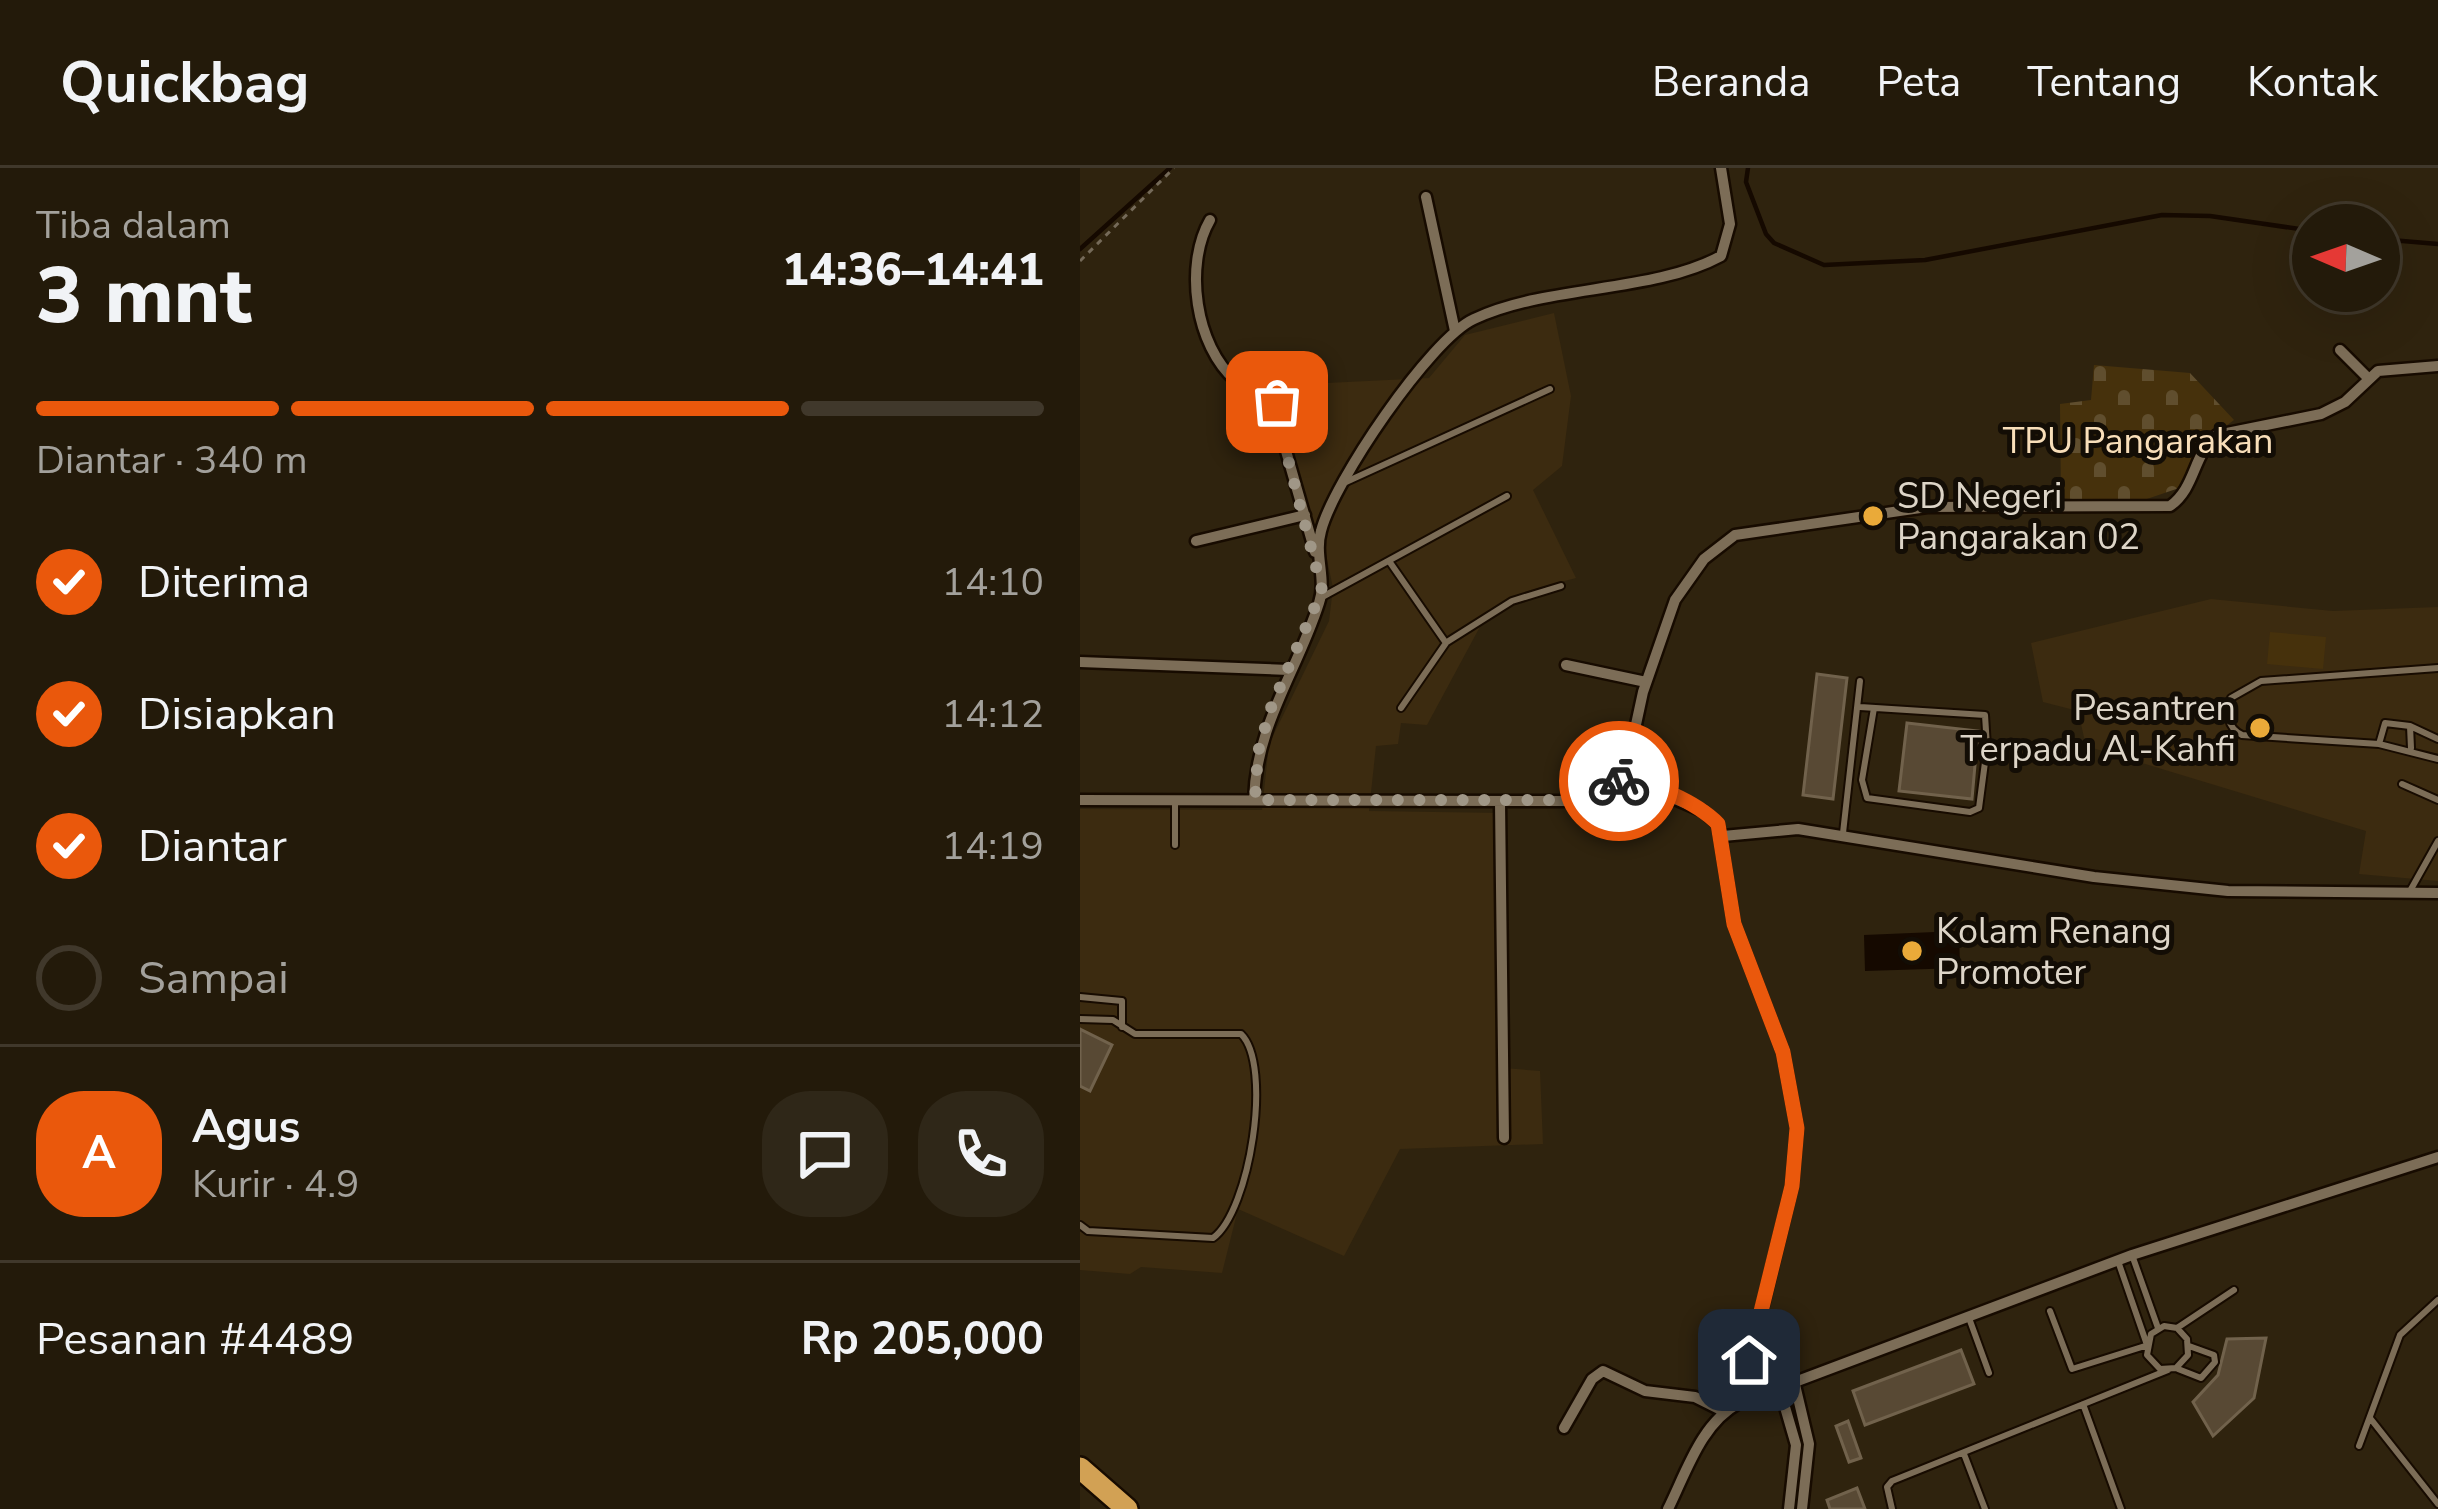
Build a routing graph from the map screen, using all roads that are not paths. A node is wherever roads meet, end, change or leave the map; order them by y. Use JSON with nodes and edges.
{"nodes":[{"id":1,"x":1720,"y":168,"type":"edge"},
{"id":2,"x":1426,"y":197,"type":"dead end"},
{"id":3,"x":1210,"y":220,"type":"dead end"},
{"id":4,"x":1455,"y":331,"type":"junction"},
{"id":5,"x":2340,"y":350,"type":"dead end"},
{"id":6,"x":2438,"y":366,"type":"edge"},
{"id":7,"x":2368,"y":378,"type":"junction"},
{"id":8,"x":1550,"y":388,"type":"dead end"},
{"id":9,"x":1337,"y":487,"type":"junction"},
{"id":10,"x":1507,"y":496,"type":"dead end"},
{"id":11,"x":1304,"y":514,"type":"junction"},
{"id":12,"x":1196,"y":541,"type":"dead end"},
{"id":13,"x":1318,"y":561,"type":"junction"},
{"id":14,"x":1389,"y":561,"type":"junction"},
{"id":15,"x":1561,"y":586,"type":"dead end"},
{"id":16,"x":1321,"y":598,"type":"junction"},
{"id":17,"x":1445,"y":643,"type":"junction"},
{"id":18,"x":1080,"y":662,"type":"edge"},
{"id":19,"x":1567,"y":665,"type":"dead end"},
{"id":20,"x":2438,"y":668,"type":"edge"},
{"id":21,"x":1289,"y":670,"type":"junction"},
{"id":22,"x":1646,"y":682,"type":"junction"},
{"id":23,"x":1860,"y":682,"type":"dead end"},
{"id":24,"x":1860,"y":707,"type":"junction"},
{"id":25,"x":1401,"y":708,"type":"dead end"},
{"id":26,"x":1874,"y":708,"type":"junction"},
{"id":27,"x":2410,"y":726,"type":"junction"},
{"id":28,"x":2438,"y":739,"type":"edge"},
{"id":29,"x":2379,"y":744,"type":"junction"},
{"id":30,"x":2411,"y":748,"type":"junction"},
{"id":31,"x":2438,"y":759,"type":"edge"},
{"id":32,"x":1624,"y":780,"type":"junction"},
{"id":33,"x":2402,"y":784,"type":"dead end"},
{"id":34,"x":1080,"y":800,"type":"edge"},
{"id":35,"x":1175,"y":800,"type":"junction"},
{"id":36,"x":1255,"y":800,"type":"junction"},
{"id":37,"x":2438,"y":800,"type":"edge"},
{"id":38,"x":1500,"y":802,"type":"junction"},
{"id":39,"x":1724,"y":836,"type":"junction"},
{"id":40,"x":1842,"y":837,"type":"junction"},
{"id":41,"x":2438,"y":841,"type":"edge"},
{"id":42,"x":1175,"y":844,"type":"dead end"},
{"id":43,"x":2410,"y":891,"type":"junction"},
{"id":44,"x":2438,"y":893,"type":"edge"},
{"id":45,"x":1080,"y":997,"type":"edge"},
{"id":46,"x":1080,"y":1019,"type":"edge"},
{"id":47,"x":1122,"y":1027,"type":"junction"},
{"id":48,"x":1504,"y":1138,"type":"dead end"},
{"id":49,"x":2438,"y":1157,"type":"edge"},
{"id":50,"x":1080,"y":1225,"type":"edge"},
{"id":51,"x":2132,"y":1256,"type":"junction"},
{"id":52,"x":2118,"y":1261,"type":"junction"},
{"id":53,"x":2234,"y":1290,"type":"dead end"},
{"id":54,"x":2437,"y":1303,"type":"edge"},
{"id":55,"x":2050,"y":1311,"type":"dead end"},
{"id":56,"x":1969,"y":1318,"type":"junction"},
{"id":57,"x":2158,"y":1328,"type":"junction"},
{"id":58,"x":2177,"y":1328,"type":"junction"},
{"id":59,"x":2146,"y":1344,"type":"junction"},
{"id":60,"x":2189,"y":1346,"type":"junction"},
{"id":61,"x":2172,"y":1369,"type":"junction"},
{"id":62,"x":1989,"y":1373,"type":"dead end"},
{"id":63,"x":1795,"y":1384,"type":"junction"},
{"id":64,"x":1780,"y":1390,"type":"junction"},
{"id":65,"x":1738,"y":1403,"type":"junction"},
{"id":66,"x":2083,"y":1404,"type":"junction"},
{"id":67,"x":1723,"y":1411,"type":"junction"},
{"id":68,"x":2370,"y":1418,"type":"junction"},
{"id":69,"x":1564,"y":1428,"type":"dead end"},
{"id":70,"x":2359,"y":1447,"type":"dead end"},
{"id":71,"x":1964,"y":1454,"type":"junction"},
{"id":72,"x":1080,"y":1468,"type":"edge"},
{"id":73,"x":2438,"y":1504,"type":"edge"},
{"id":74,"x":1127,"y":1509,"type":"edge"},
{"id":75,"x":1668,"y":1509,"type":"edge"},
{"id":76,"x":1789,"y":1509,"type":"edge"},
{"id":77,"x":1802,"y":1509,"type":"edge"},
{"id":78,"x":1892,"y":1509,"type":"edge"},
{"id":79,"x":1985,"y":1509,"type":"edge"},
{"id":80,"x":2121,"y":1509,"type":"edge"}],
"edges":[{"from":1,"to":4,"type":"street"},
{"from":2,"to":4,"type":"street"},
{"from":3,"to":11,"type":"street"},
{"from":4,"to":9,"type":"street"},
{"from":5,"to":7,"type":"street"},
{"from":6,"to":7,"type":"street"},
{"from":7,"to":22,"type":"street"},
{"from":8,"to":9,"type":"lane"},
{"from":9,"to":13,"type":"street"},
{"from":10,"to":14,"type":"lane"},
{"from":11,"to":12,"type":"street"},
{"from":11,"to":13,"type":"street"},
{"from":13,"to":16,"type":"street"},
{"from":14,"to":16,"type":"lane"},
{"from":14,"to":17,"type":"lane"},
{"from":15,"to":17,"type":"lane"},
{"from":16,"to":21,"type":"street"},
{"from":17,"to":25,"type":"lane"},
{"from":18,"to":21,"type":"street"},
{"from":19,"to":22,"type":"street"},
{"from":20,"to":29,"type":"lane"},
{"from":21,"to":36,"type":"street"},
{"from":22,"to":32,"type":"street"},
{"from":23,"to":24,"type":"lane"},
{"from":24,"to":26,"type":"lane"},
{"from":24,"to":40,"type":"lane"},
{"from":26,"to":26,"type":"lane"},
{"from":27,"to":28,"type":"lane"},
{"from":27,"to":29,"type":"lane"},
{"from":27,"to":30,"type":"lane"},
{"from":29,"to":30,"type":"lane"},
{"from":30,"to":31,"type":"lane"},
{"from":32,"to":38,"type":"street"},
{"from":32,"to":39,"type":"street"},
{"from":33,"to":37,"type":"lane"},
{"from":34,"to":35,"type":"street"},
{"from":35,"to":36,"type":"street"},
{"from":35,"to":42,"type":"lane"},
{"from":36,"to":38,"type":"street"},
{"from":38,"to":48,"type":"street"},
{"from":39,"to":40,"type":"street"},
{"from":39,"to":65,"type":"street"},
{"from":40,"to":43,"type":"street"},
{"from":41,"to":43,"type":"lane"},
{"from":43,"to":44,"type":"street"},
{"from":45,"to":47,"type":"lane"},
{"from":46,"to":47,"type":"lane"},
{"from":47,"to":50,"type":"lane"},
{"from":49,"to":51,"type":"street"},
{"from":51,"to":52,"type":"street"},
{"from":51,"to":57,"type":"lane"},
{"from":52,"to":56,"type":"street"},
{"from":52,"to":59,"type":"lane"},
{"from":53,"to":58,"type":"lane"},
{"from":54,"to":68,"type":"lane"},
{"from":55,"to":59,"type":"lane"},
{"from":56,"to":62,"type":"lane"},
{"from":56,"to":63,"type":"street"},
{"from":57,"to":58,"type":"lane"},
{"from":57,"to":59,"type":"lane"},
{"from":58,"to":60,"type":"lane"},
{"from":59,"to":61,"type":"lane"},
{"from":60,"to":61,"type":"lane"},
{"from":60,"to":61,"type":"lane"},
{"from":61,"to":66,"type":"lane"},
{"from":63,"to":64,"type":"street"},
{"from":63,"to":77,"type":"street"},
{"from":64,"to":65,"type":"street"},
{"from":64,"to":76,"type":"street"},
{"from":65,"to":67,"type":"street"},
{"from":66,"to":71,"type":"lane"},
{"from":66,"to":80,"type":"lane"},
{"from":67,"to":69,"type":"street"},
{"from":67,"to":75,"type":"street"},
{"from":68,"to":70,"type":"lane"},
{"from":68,"to":73,"type":"lane"},
{"from":71,"to":78,"type":"lane"},
{"from":71,"to":79,"type":"lane"},
{"from":72,"to":74,"type":"highway"}]}
